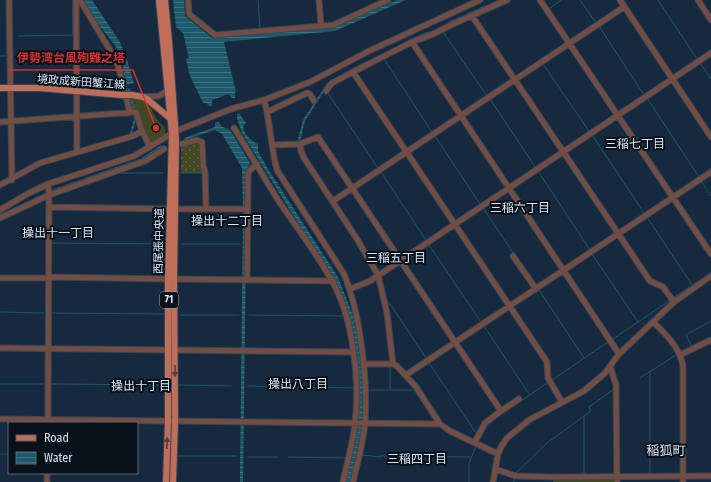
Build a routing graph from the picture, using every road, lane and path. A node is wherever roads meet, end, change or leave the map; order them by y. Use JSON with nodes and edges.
{"nodes":[{"id":1,"x":9,"y":0,"type":"edge"},
{"id":2,"x":76,"y":0,"type":"edge"},
{"id":3,"x":80,"y":0,"type":"edge"},
{"id":4,"x":159,"y":0,"type":"edge"},
{"id":5,"x":165,"y":0,"type":"edge"},
{"id":6,"x":188,"y":0,"type":"edge"},
{"id":7,"x":319,"y":0,"type":"edge"},
{"id":8,"x":388,"y":0,"type":"edge"},
{"id":9,"x":480,"y":0,"type":"edge"},
{"id":10,"x":507,"y":0,"type":"edge"},
{"id":11,"x":540,"y":0,"type":"edge"},
{"id":12,"x":620,"y":0,"type":"edge"},
{"id":13,"x":698,"y":0,"type":"edge"},
{"id":14,"x":624,"y":7,"type":"junction"},
{"id":15,"x":472,"y":16,"type":"junction"},
{"id":16,"x":711,"y":20,"type":"edge"},
{"id":17,"x":322,"y":26,"type":"junction"},
{"id":18,"x":412,"y":42,"type":"junction"},
{"id":19,"x":569,"y":43,"type":"junction"},
{"id":20,"x":711,"y":53,"type":"edge"},
{"id":21,"x":353,"y":72,"type":"junction"},
{"id":22,"x":516,"y":79,"type":"junction"},
{"id":23,"x":672,"y":79,"type":"junction"},
{"id":24,"x":10,"y":87,"type":"junction"},
{"id":25,"x":0,"y":88,"type":"edge"},
{"id":26,"x":76,"y":90,"type":"junction"},
{"id":27,"x":167,"y":91,"type":"junction"},
{"id":28,"x":326,"y":91,"type":"dead end"},
{"id":29,"x":143,"y":97,"type":"junction"},
{"id":30,"x":264,"y":100,"type":"junction"},
{"id":31,"x":314,"y":101,"type":"dead end"},
{"id":32,"x":267,"y":112,"type":"junction"},
{"id":33,"x":130,"y":113,"type":"junction"},
{"id":34,"x":618,"y":115,"type":"junction"},
{"id":35,"x":461,"y":116,"type":"junction"},
{"id":36,"x":76,"y":117,"type":"junction"},
{"id":37,"x":172,"y":120,"type":"junction"},
{"id":38,"x":10,"y":121,"type":"junction"},
{"id":39,"x":0,"y":122,"type":"edge"},
{"id":40,"x":234,"y":128,"type":"dead end"},
{"id":41,"x":142,"y":131,"type":"junction"},
{"id":42,"x":174,"y":132,"type":"junction"},
{"id":43,"x":711,"y":137,"type":"edge"},
{"id":44,"x":182,"y":144,"type":"dead end"},
{"id":45,"x":300,"y":144,"type":"junction"},
{"id":46,"x":272,"y":146,"type":"junction"},
{"id":47,"x":150,"y":147,"type":"junction"},
{"id":48,"x":164,"y":149,"type":"dead end"},
{"id":49,"x":76,"y":150,"type":"junction"},
{"id":50,"x":407,"y":152,"type":"junction"},
{"id":51,"x":564,"y":152,"type":"junction"},
{"id":52,"x":257,"y":164,"type":"junction"},
{"id":53,"x":711,"y":172,"type":"edge"},
{"id":54,"x":11,"y":178,"type":"junction"},
{"id":55,"x":0,"y":186,"type":"edge"},
{"id":56,"x":352,"y":188,"type":"junction"},
{"id":57,"x":509,"y":188,"type":"junction"},
{"id":58,"x":48,"y":189,"type":"junction"},
{"id":59,"x":673,"y":198,"type":"junction"},
{"id":60,"x":333,"y":201,"type":"junction"},
{"id":61,"x":49,"y":207,"type":"junction"},
{"id":62,"x":206,"y":208,"type":"junction"},
{"id":63,"x":173,"y":209,"type":"junction"},
{"id":64,"x":247,"y":209,"type":"junction"},
{"id":65,"x":0,"y":210,"type":"edge"},
{"id":66,"x":0,"y":218,"type":"edge"},
{"id":67,"x":455,"y":224,"type":"junction"},
{"id":68,"x":618,"y":234,"type":"junction"},
{"id":69,"x":711,"y":254,"type":"edge"},
{"id":70,"x":514,"y":256,"type":"dead end"},
{"id":71,"x":400,"y":261,"type":"junction"},
{"id":72,"x":564,"y":270,"type":"junction"},
{"id":73,"x":378,"y":275,"type":"junction"},
{"id":74,"x":711,"y":276,"type":"edge"},
{"id":75,"x":0,"y":278,"type":"edge"},
{"id":76,"x":48,"y":278,"type":"junction"},
{"id":77,"x":171,"y":279,"type":"junction"},
{"id":78,"x":247,"y":280,"type":"junction"},
{"id":79,"x":333,"y":281,"type":"junction"},
{"id":80,"x":350,"y":289,"type":"junction"},
{"id":81,"x":536,"y":289,"type":"junction"},
{"id":82,"x":674,"y":302,"type":"junction"},
{"id":83,"x":509,"y":307,"type":"junction"},
{"id":84,"x":653,"y":322,"type":"junction"},
{"id":85,"x":711,"y":340,"type":"edge"},
{"id":86,"x":455,"y":343,"type":"junction"},
{"id":87,"x":0,"y":348,"type":"edge"},
{"id":88,"x":48,"y":348,"type":"junction"},
{"id":89,"x":172,"y":350,"type":"junction"},
{"id":90,"x":353,"y":352,"type":"junction"},
{"id":91,"x":619,"y":354,"type":"junction"},
{"id":92,"x":680,"y":355,"type":"junction"},
{"id":93,"x":363,"y":364,"type":"junction"},
{"id":94,"x":393,"y":364,"type":"junction"},
{"id":95,"x":610,"y":366,"type":"junction"},
{"id":96,"x":406,"y":375,"type":"junction"},
{"id":97,"x":519,"y":399,"type":"dead end"},
{"id":98,"x":562,"y":402,"type":"junction"},
{"id":99,"x":501,"y":411,"type":"junction"},
{"id":100,"x":0,"y":419,"type":"edge"},
{"id":101,"x":48,"y":421,"type":"edge"},
{"id":102,"x":168,"y":422,"type":"junction"},
{"id":103,"x":175,"y":422,"type":"junction"},
{"id":104,"x":356,"y":423,"type":"junction"},
{"id":105,"x":364,"y":423,"type":"junction"},
{"id":106,"x":440,"y":424,"type":"junction"},
{"id":107,"x":475,"y":442,"type":"junction"},
{"id":108,"x":498,"y":454,"type":"junction"},
{"id":109,"x":495,"y":469,"type":"junction"},
{"id":110,"x":711,"y":476,"type":"edge"},
{"id":111,"x":617,"y":479,"type":"edge"},
{"id":112,"x":683,"y":479,"type":"edge"},
{"id":113,"x":551,"y":480,"type":"edge"},
{"id":114,"x":166,"y":482,"type":"edge"},
{"id":115,"x":173,"y":482,"type":"edge"},
{"id":116,"x":343,"y":482,"type":"edge"},
{"id":117,"x":353,"y":482,"type":"edge"},
{"id":118,"x":493,"y":482,"type":"edge"}],
"edges":[{"from":1,"to":24,"type":"street"},
{"from":2,"to":26,"type":"street"},
{"from":3,"to":33,"type":"street"},
{"from":4,"to":27,"type":"main road","name":"西尾張中央道","number":"71"},
{"from":5,"to":37,"type":"main road","name":"西尾張中央道","number":"71"},
{"from":6,"to":17,"type":"street"},
{"from":7,"to":17,"type":"street"},
{"from":8,"to":17,"type":"street"},
{"from":9,"to":30,"type":"street"},
{"from":10,"to":15,"type":"street"},
{"from":11,"to":19,"type":"street"},
{"from":12,"to":14,"type":"street"},
{"from":13,"to":16,"type":"street"},
{"from":14,"to":19,"type":"street"},
{"from":14,"to":23,"type":"street"},
{"from":15,"to":18,"type":"street"},
{"from":15,"to":22,"type":"street"},
{"from":18,"to":21,"type":"street"},
{"from":18,"to":35,"type":"street"},
{"from":19,"to":22,"type":"street"},
{"from":19,"to":34,"type":"street"},
{"from":20,"to":23,"type":"street"},
{"from":21,"to":28,"type":"street"},
{"from":21,"to":50,"type":"street"},
{"from":22,"to":35,"type":"street"},
{"from":22,"to":51,"type":"street"},
{"from":23,"to":34,"type":"street"},
{"from":23,"to":43,"type":"street"},
{"from":24,"to":25,"type":"main road","name":"境政成新田蟹江線"},
{"from":24,"to":26,"type":"main road","name":"境政成新田蟹江線"},
{"from":24,"to":38,"type":"street"},
{"from":26,"to":29,"type":"main road","name":"境政成新田蟹江線","bridge":true},
{"from":26,"to":36,"type":"street"},
{"from":27,"to":29,"type":"street"},
{"from":27,"to":37,"type":"main road","name":"西尾張中央道","number":"71"},
{"from":29,"to":37,"type":"main road","name":"境政成新田蟹江線"},
{"from":30,"to":32,"type":"street"},
{"from":30,"to":42,"type":"street"},
{"from":31,"to":32,"type":"street"},
{"from":32,"to":46,"type":"street"},
{"from":33,"to":36,"type":"street"},
{"from":33,"to":41,"type":"street"},
{"from":34,"to":51,"type":"street"},
{"from":34,"to":59,"type":"street"},
{"from":35,"to":50,"type":"street"},
{"from":35,"to":57,"type":"street"},
{"from":36,"to":38,"type":"street"},
{"from":36,"to":49,"type":"street"},
{"from":37,"to":42,"type":"main road","name":"西尾張中央道","number":"71"},
{"from":38,"to":39,"type":"street"},
{"from":38,"to":54,"type":"street"},
{"from":40,"to":52,"type":"street"},
{"from":41,"to":47,"type":"street"},
{"from":41,"to":49,"type":"street"},
{"from":42,"to":47,"type":"street"},
{"from":42,"to":63,"type":"main road","name":"西尾張中央道","number":"71"},
{"from":44,"to":62,"type":"street"},
{"from":45,"to":46,"type":"street"},
{"from":45,"to":56,"type":"street"},
{"from":45,"to":60,"type":"street"},
{"from":46,"to":80,"type":"street"},
{"from":47,"to":58,"type":"street"},
{"from":48,"to":58,"type":"street"},
{"from":49,"to":54,"type":"street"},
{"from":50,"to":56,"type":"street"},
{"from":50,"to":67,"type":"street"},
{"from":51,"to":57,"type":"street"},
{"from":51,"to":68,"type":"street"},
{"from":52,"to":64,"type":"street"},
{"from":52,"to":79,"type":"street"},
{"from":53,"to":59,"type":"street"},
{"from":54,"to":55,"type":"street"},
{"from":56,"to":60,"type":"street"},
{"from":56,"to":71,"type":"street"},
{"from":57,"to":67,"type":"street"},
{"from":57,"to":72,"type":"street"},
{"from":58,"to":61,"type":"street"},
{"from":58,"to":65,"type":"street"},
{"from":58,"to":66,"type":"street"},
{"from":59,"to":68,"type":"street"},
{"from":59,"to":69,"type":"street"},
{"from":60,"to":73,"type":"street"},
{"from":61,"to":63,"type":"street"},
{"from":61,"to":76,"type":"street"},
{"from":62,"to":63,"type":"street"},
{"from":62,"to":64,"type":"street"},
{"from":63,"to":77,"type":"main road","name":"西尾張中央道","number":"71"},
{"from":64,"to":78,"type":"street"},
{"from":67,"to":71,"type":"street"},
{"from":67,"to":83,"type":"street"},
{"from":68,"to":72,"type":"street"},
{"from":68,"to":82,"type":"street"},
{"from":70,"to":81,"type":"street"},
{"from":71,"to":73,"type":"street"},
{"from":71,"to":86,"type":"street"},
{"from":72,"to":81,"type":"street"},
{"from":72,"to":91,"type":"street"},
{"from":73,"to":80,"type":"street"},
{"from":73,"to":94,"type":"street"},
{"from":74,"to":82,"type":"street"},
{"from":75,"to":76,"type":"street"},
{"from":76,"to":77,"type":"street"},
{"from":76,"to":88,"type":"street"},
{"from":77,"to":78,"type":"street"},
{"from":77,"to":89,"type":"main road","name":"西尾張中央道","number":"71"},
{"from":78,"to":79,"type":"street"},
{"from":79,"to":90,"type":"street"},
{"from":80,"to":93,"type":"street"},
{"from":81,"to":83,"type":"street"},
{"from":82,"to":84,"type":"street"},
{"from":83,"to":86,"type":"street"},
{"from":83,"to":98,"type":"street"},
{"from":84,"to":91,"type":"street"},
{"from":84,"to":92,"type":"street"},
{"from":85,"to":92,"type":"street"},
{"from":86,"to":96,"type":"street"},
{"from":86,"to":99,"type":"street"},
{"from":87,"to":88,"type":"street"},
{"from":88,"to":89,"type":"street"},
{"from":88,"to":101,"type":"street"},
{"from":89,"to":90,"type":"street"},
{"from":89,"to":102,"type":"main road","name":"西尾張中央道","number":"71"},
{"from":89,"to":103,"type":"main road","name":"西尾張中央道","number":"71","one_way":true},
{"from":90,"to":104,"type":"street"},
{"from":91,"to":95,"type":"street"},
{"from":92,"to":112,"type":"street"},
{"from":93,"to":94,"type":"street"},
{"from":93,"to":105,"type":"street"},
{"from":94,"to":96,"type":"street"},
{"from":95,"to":98,"type":"street"},
{"from":95,"to":111,"type":"street"},
{"from":96,"to":106,"type":"street"},
{"from":97,"to":99,"type":"street"},
{"from":98,"to":108,"type":"street"},
{"from":99,"to":107,"type":"street"},
{"from":100,"to":101,"type":"street"},
{"from":101,"to":102,"type":"street"},
{"from":102,"to":103,"type":"street"},
{"from":114,"to":102,"type":"main road","name":"西尾張中央道","number":"71","one_way":true},
{"from":103,"to":104,"type":"street"},
{"from":103,"to":115,"type":"main road","name":"西尾張中央道","number":"71"},
{"from":104,"to":105,"type":"street"},
{"from":104,"to":116,"type":"street"},
{"from":105,"to":106,"type":"street"},
{"from":105,"to":117,"type":"street"},
{"from":106,"to":107,"type":"street"},
{"from":107,"to":108,"type":"street"},
{"from":108,"to":109,"type":"street"},
{"from":109,"to":113,"type":"street"},
{"from":109,"to":118,"type":"street"},
{"from":110,"to":112,"type":"street"},
{"from":111,"to":112,"type":"street"},
{"from":111,"to":113,"type":"street"}]}
